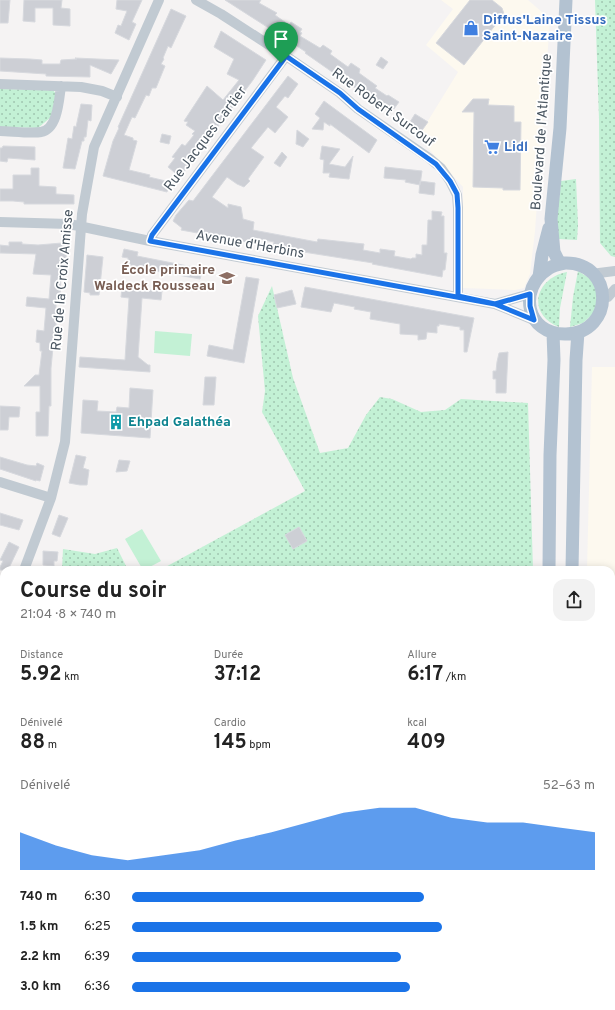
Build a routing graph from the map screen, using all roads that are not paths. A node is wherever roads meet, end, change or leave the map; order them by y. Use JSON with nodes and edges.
{"nodes":[{"id":1,"x":159,"y":0,"type":"edge"},
{"id":2,"x":196,"y":0,"type":"edge"},
{"id":3,"x":566,"y":0,"type":"edge"},
{"id":4,"x":286,"y":56,"type":"junction"},
{"id":5,"x":0,"y":84,"type":"edge"},
{"id":6,"x":61,"y":86,"type":"junction"},
{"id":7,"x":117,"y":96,"type":"junction"},
{"id":8,"x":0,"y":131,"type":"edge"},
{"id":9,"x":551,"y":218,"type":"junction"},
{"id":10,"x":0,"y":222,"type":"edge"},
{"id":11,"x":81,"y":227,"type":"junction"},
{"id":12,"x":150,"y":241,"type":"junction"},
{"id":13,"x":560,"y":264,"type":"junction"},
{"id":14,"x":615,"y":271,"type":"edge"},
{"id":15,"x":599,"y":273,"type":"junction"},
{"id":16,"x":539,"y":277,"type":"junction"},
{"id":17,"x":611,"y":293,"type":"edge"},
{"id":18,"x":530,"y":294,"type":"junction"},
{"id":19,"x":458,"y":296,"type":"junction"},
{"id":20,"x":495,"y":304,"type":"junction"},
{"id":21,"x":534,"y":320,"type":"junction"},
{"id":22,"x":578,"y":332,"type":"junction"},
{"id":23,"x":553,"y":333,"type":"junction"},
{"id":24,"x":0,"y":482,"type":"edge"},
{"id":25,"x":51,"y":498,"type":"junction"},
{"id":26,"x":26,"y":566,"type":"edge"},
{"id":27,"x":549,"y":566,"type":"edge"},
{"id":28,"x":572,"y":566,"type":"edge"}],
"edges":[{"from":1,"to":7,"type":"street","name":"Rue de la Croix Amisse"},
{"from":2,"to":4,"type":"street","name":"Rue Robert Surcouf"},
{"from":3,"to":9,"type":"main road","name":"Boulevard de l'Atlantique"},
{"from":4,"to":12,"type":"street","name":"Rue Jacques Cartier"},
{"from":4,"to":19,"type":"street","name":"Rue Robert Surcouf"},
{"from":5,"to":6,"type":"street"},
{"from":6,"to":7,"type":"street"},
{"from":6,"to":8,"type":"street"},
{"from":7,"to":11,"type":"street","name":"Rue de la Croix Amisse"},
{"from":9,"to":13,"type":"main road","name":"Boulevard de l'Atlantique"},
{"from":9,"to":16,"type":"main road","name":"Boulevard de l'Atlantique"},
{"from":10,"to":11,"type":"street","name":"Avenue d'Herbins"},
{"from":11,"to":12,"type":"street","name":"Avenue d'Herbins"},
{"from":11,"to":25,"type":"street","name":"Rue de la Croix Amisse"},
{"from":12,"to":19,"type":"street","name":"Avenue d'Herbins"},
{"from":13,"to":15,"type":"main road"},
{"from":13,"to":16,"type":"main road"},
{"from":14,"to":15,"type":"street"},
{"from":15,"to":17,"type":"main road"},
{"from":16,"to":18,"type":"main road"},
{"from":17,"to":22,"type":"main road"},
{"from":18,"to":20,"type":"street","name":"Avenue d'Herbins"},
{"from":18,"to":21,"type":"main road"},
{"from":19,"to":20,"type":"street","name":"Avenue d'Herbins"},
{"from":20,"to":21,"type":"street","name":"Avenue d'Herbins"},
{"from":21,"to":23,"type":"main road"},
{"from":22,"to":23,"type":"main road"},
{"from":22,"to":28,"type":"main road"},
{"from":23,"to":27,"type":"main road"},
{"from":24,"to":25,"type":"street"},
{"from":25,"to":26,"type":"street","name":"Rue de la Croix Amisse"}]}
